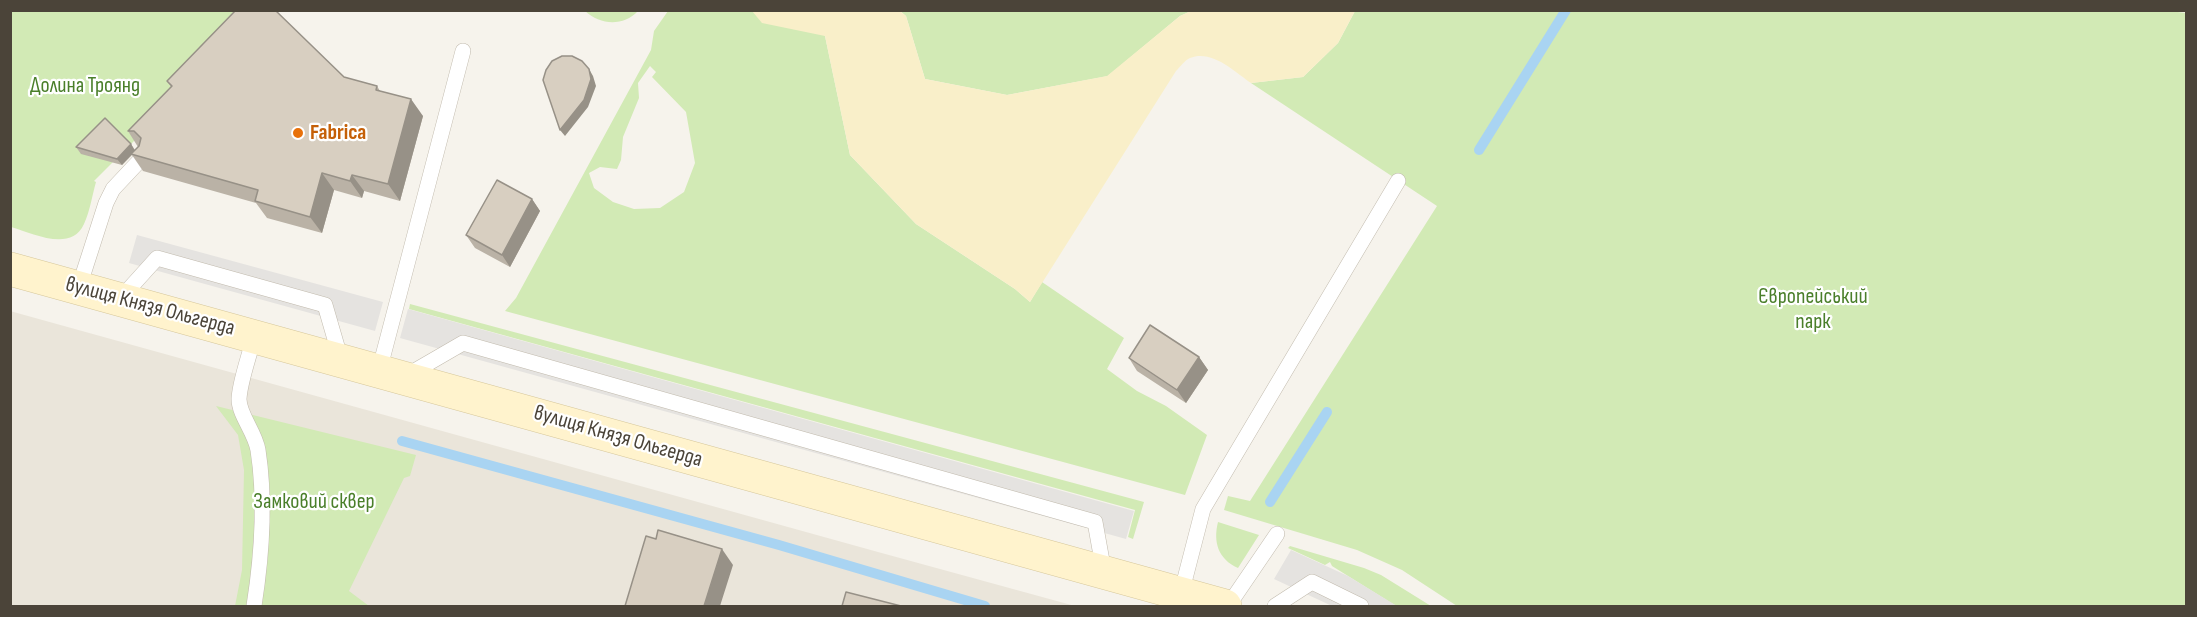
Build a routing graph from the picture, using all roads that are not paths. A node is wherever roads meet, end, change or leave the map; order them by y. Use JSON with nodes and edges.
{"nodes":[{"id":1,"x":463,"y":51,"type":"dead end"},
{"id":2,"x":143,"y":157,"type":"edge"},
{"id":3,"x":1398,"y":181,"type":"dead end"},
{"id":4,"x":10,"y":269,"type":"edge"},
{"id":5,"x":79,"y":287,"type":"junction"},
{"id":6,"x":120,"y":299,"type":"junction"},
{"id":7,"x":254,"y":336,"type":"junction"},
{"id":8,"x":341,"y":360,"type":"junction"},
{"id":9,"x":391,"y":374,"type":"junction"},
{"id":10,"x":1277,"y":534,"type":"dead end"},
{"id":11,"x":1104,"y":572,"type":"junction"},
{"id":12,"x":1181,"y":594,"type":"junction"},
{"id":13,"x":254,"y":606,"type":"edge"},
{"id":14,"x":1226,"y":606,"type":"edge"},
{"id":15,"x":1275,"y":606,"type":"edge"},
{"id":16,"x":1360,"y":606,"type":"edge"}],
"edges":[{"from":1,"to":9,"type":"lane"},
{"from":2,"to":5,"type":"lane"},
{"from":3,"to":12,"type":"lane"},
{"from":4,"to":5,"type":"main road","name":"вулиця Князя Ольгерда"},
{"from":5,"to":6,"type":"main road","name":"вулиця Князя Ольгерда"},
{"from":6,"to":7,"type":"main road","name":"вулиця Князя Ольгерда"},
{"from":6,"to":8,"type":"lane"},
{"from":7,"to":8,"type":"main road","name":"вулиця Князя Ольгерда"},
{"from":7,"to":13,"type":"lane"},
{"from":8,"to":9,"type":"main road","name":"вулиця Князя Ольгерда"},
{"from":9,"to":11,"type":"main road","name":"вулиця Князя Ольгерда"},
{"from":9,"to":11,"type":"lane"},
{"from":10,"to":14,"type":"lane"},
{"from":11,"to":12,"type":"main road","name":"вулиця Князя Ольгерда"},
{"from":12,"to":14,"type":"main road","name":"вулиця Князя Ольгерда"},
{"from":15,"to":16,"type":"lane"}]}
